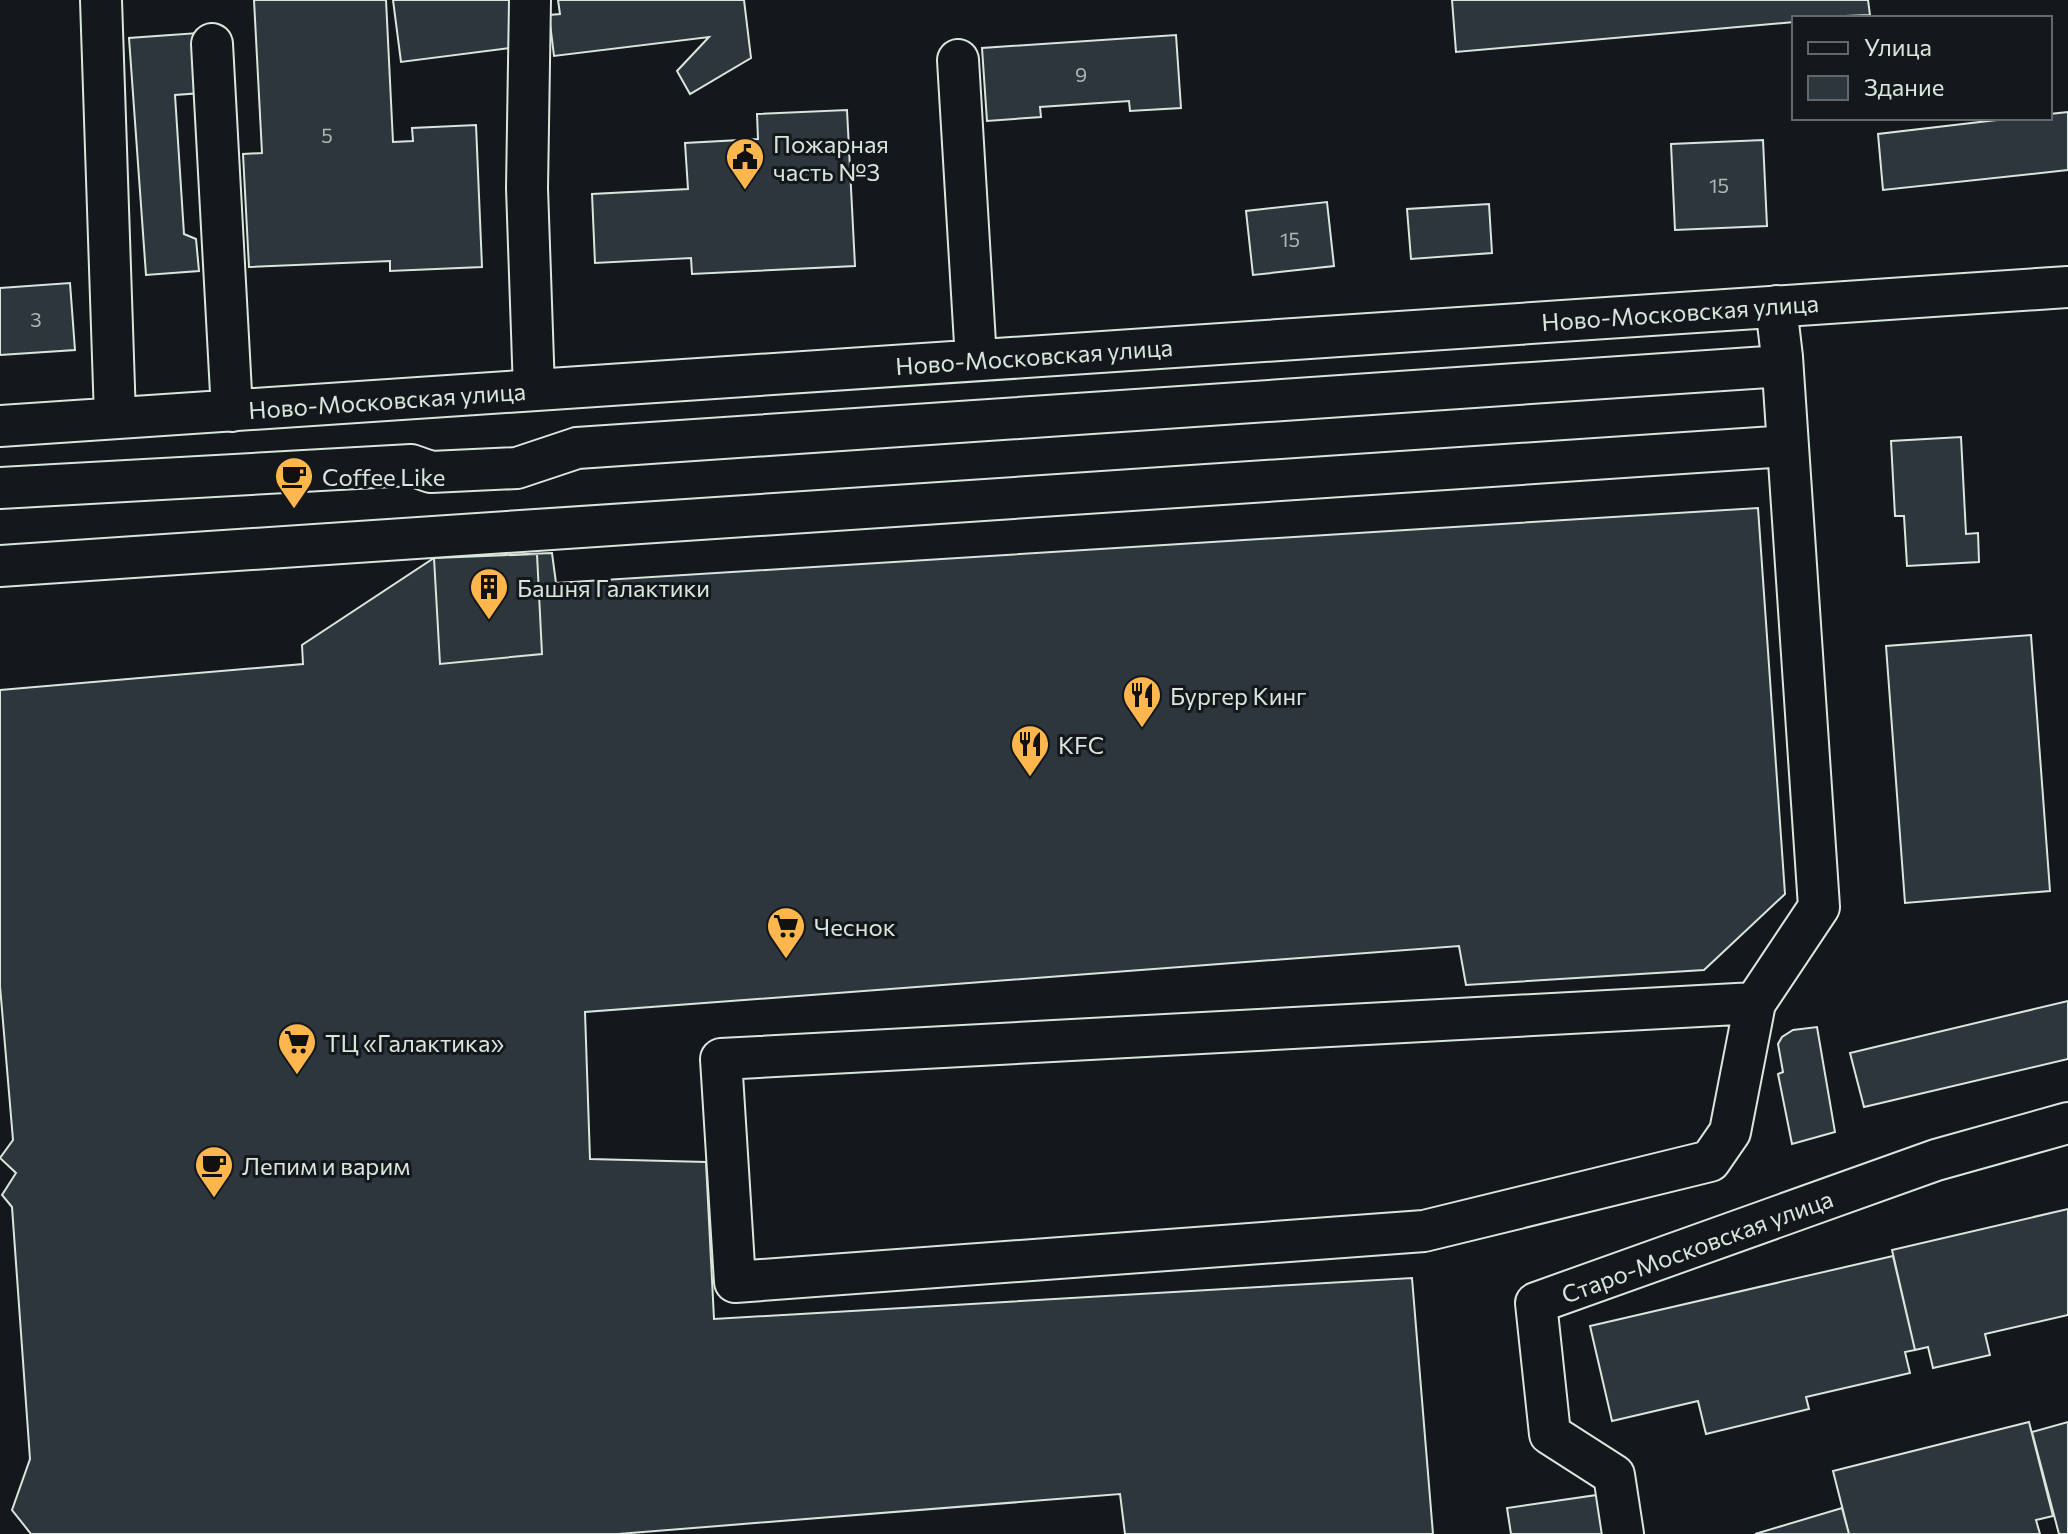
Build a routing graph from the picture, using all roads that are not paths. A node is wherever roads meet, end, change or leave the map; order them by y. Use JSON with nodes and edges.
{"nodes":[{"id":1,"x":101,"y":0,"type":"edge"},
{"id":2,"x":530,"y":0,"type":"edge"},
{"id":3,"x":212,"y":44,"type":"dead end"},
{"id":4,"x":958,"y":60,"type":"dead end"},
{"id":5,"x":2068,"y":287,"type":"edge"},
{"id":6,"x":1776,"y":306,"type":"junction"},
{"id":7,"x":976,"y":360,"type":"junction"},
{"id":8,"x":1782,"y":366,"type":"junction"},
{"id":9,"x":534,"y":390,"type":"junction"},
{"id":10,"x":232,"y":411,"type":"junction"},
{"id":11,"x":115,"y":417,"type":"junction"},
{"id":12,"x":0,"y":426,"type":"edge"},
{"id":13,"x":1788,"y":446,"type":"junction"},
{"id":14,"x":0,"y":488,"type":"edge"},
{"id":15,"x":0,"y":566,"type":"edge"},
{"id":16,"x":1755,"y":1003,"type":"junction"},
{"id":17,"x":2068,"y":1123,"type":"edge"},
{"id":18,"x":1623,"y":1534,"type":"edge"}],
"edges":[{"from":1,"to":11,"type":"street"},
{"from":2,"to":9,"type":"street"},
{"from":3,"to":10,"type":"street"},
{"from":4,"to":7,"type":"street"},
{"from":5,"to":6,"type":"street","name":"Ново-Московская улица"},
{"from":6,"to":7,"type":"street","name":"Ново-Московская улица"},
{"from":6,"to":8,"type":"street"},
{"from":7,"to":9,"type":"street","name":"Ново-Московская улица"},
{"from":8,"to":13,"type":"street"},
{"from":8,"to":14,"type":"street"},
{"from":9,"to":10,"type":"street","name":"Ново-Московская улица"},
{"from":10,"to":11,"type":"street","name":"Ново-Московская улица"},
{"from":11,"to":12,"type":"street","name":"Ново-Московская улица"},
{"from":13,"to":15,"type":"street"},
{"from":13,"to":16,"type":"street"},
{"from":16,"to":16,"type":"street"},
{"from":17,"to":18,"type":"street","name":"Старо-Московская улица"}]}
